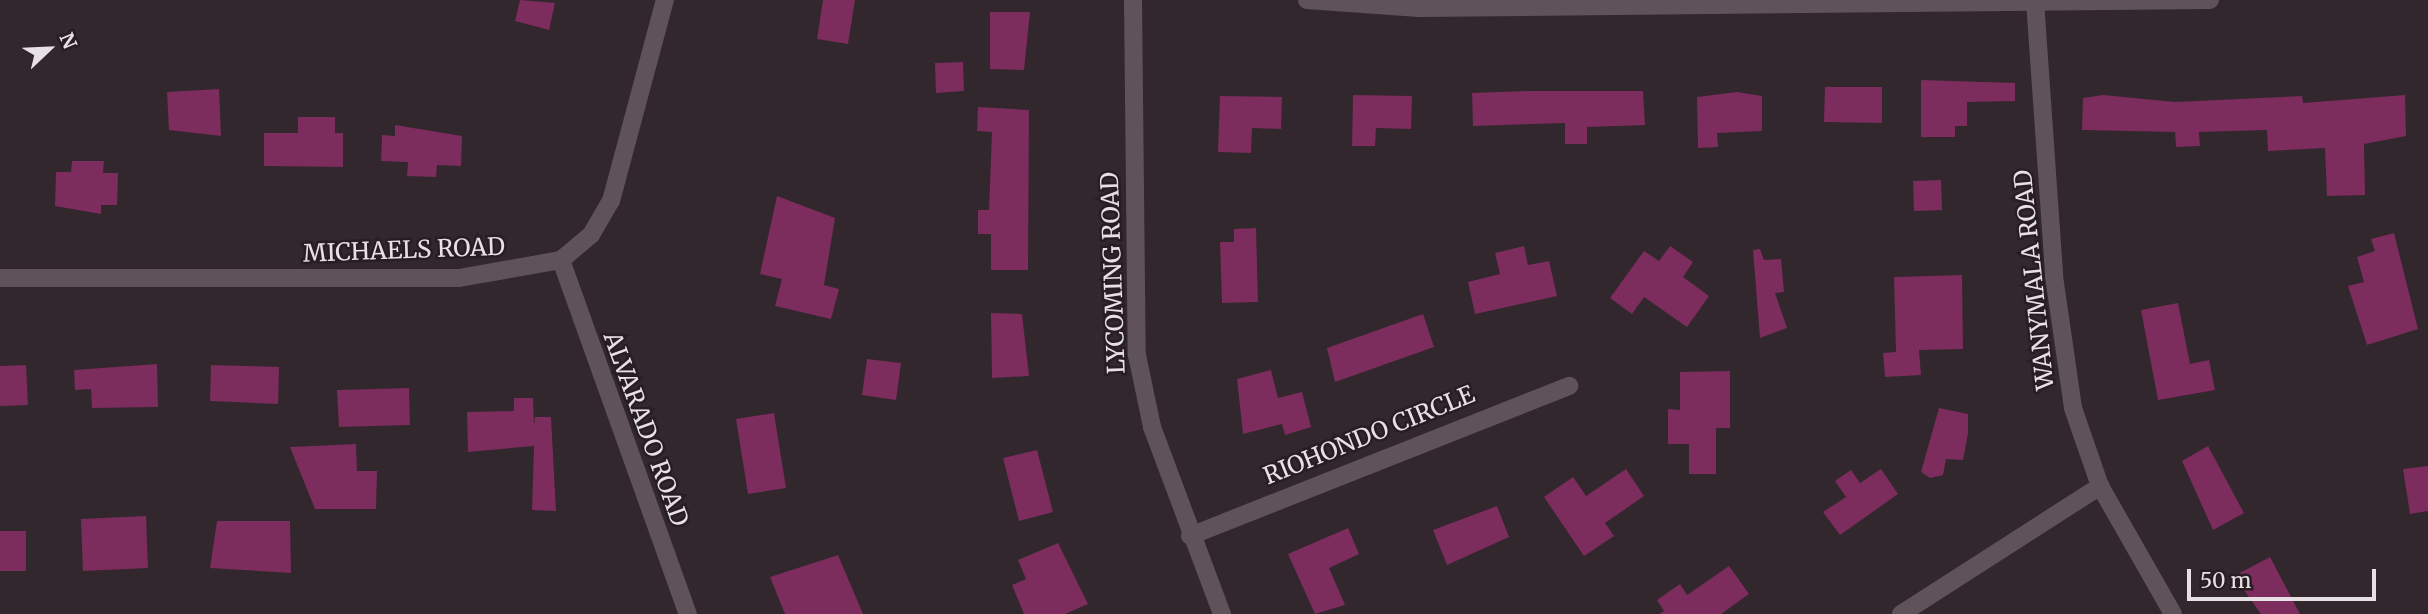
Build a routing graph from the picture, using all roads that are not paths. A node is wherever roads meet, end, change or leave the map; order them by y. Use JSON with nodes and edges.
{"nodes":[{"id":1,"x":665,"y":0,"type":"edge"},
{"id":2,"x":1133,"y":0,"type":"edge"},
{"id":3,"x":1307,"y":0,"type":"edge"},
{"id":4,"x":2210,"y":0,"type":"edge"},
{"id":5,"x":2035,"y":1,"type":"edge"},
{"id":6,"x":561,"y":260,"type":"junction"},
{"id":7,"x":0,"y":278,"type":"edge"},
{"id":8,"x":1569,"y":386,"type":"dead end"},
{"id":9,"x":2100,"y":486,"type":"junction"},
{"id":10,"x":1190,"y":536,"type":"junction"},
{"id":11,"x":688,"y":614,"type":"edge"},
{"id":12,"x":1222,"y":614,"type":"edge"},
{"id":13,"x":1901,"y":614,"type":"edge"},
{"id":14,"x":2173,"y":614,"type":"edge"}],
"edges":[{"from":1,"to":6,"type":"street","name":"MICHAELS ROAD"},
{"from":2,"to":10,"type":"street","name":"LYCOMING ROAD"},
{"from":3,"to":5,"type":"street"},
{"from":4,"to":5,"type":"street"},
{"from":5,"to":9,"type":"street","name":"WANYMALA ROAD"},
{"from":6,"to":7,"type":"street","name":"MICHAELS ROAD"},
{"from":6,"to":11,"type":"street","name":"ALVARADO ROAD"},
{"from":8,"to":10,"type":"street","name":"RIOHONDO CIRCLE"},
{"from":9,"to":13,"type":"street"},
{"from":9,"to":14,"type":"street","name":"WANYMALA ROAD"},
{"from":10,"to":12,"type":"street","name":"LYCOMING ROAD"}]}
